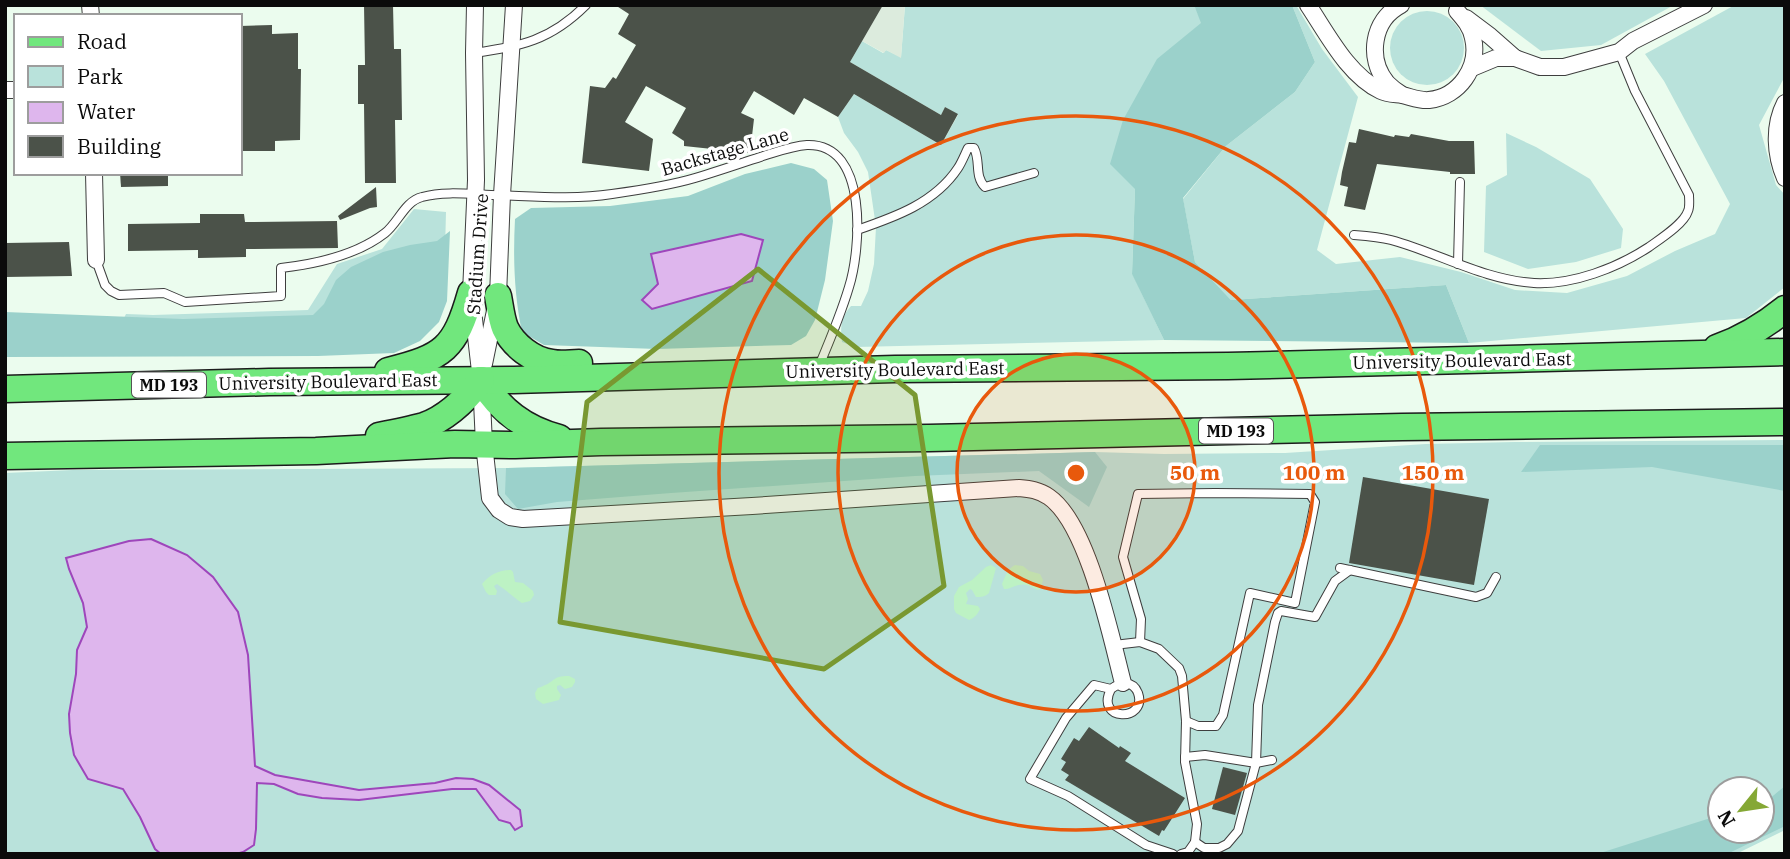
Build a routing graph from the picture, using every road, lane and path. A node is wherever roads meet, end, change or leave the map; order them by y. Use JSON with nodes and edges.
{"nodes":[{"id":1,"x":475,"y":5,"type":"edge"},
{"id":2,"x":514,"y":5,"type":"edge"},
{"id":3,"x":586,"y":5,"type":"edge"},
{"id":4,"x":1308,"y":5,"type":"edge"},
{"id":5,"x":1401,"y":5,"type":"edge"},
{"id":6,"x":1704,"y":5,"type":"edge"},
{"id":7,"x":1452,"y":8,"type":"edge"},
{"id":8,"x":511,"y":48,"type":"junction"},
{"id":9,"x":1619,"y":52,"type":"junction"},
{"id":10,"x":474,"y":53,"type":"junction"},
{"id":11,"x":1516,"y":58,"type":"junction"},
{"id":12,"x":1472,"y":68,"type":"junction"},
{"id":13,"x":1402,"y":95,"type":"junction"},
{"id":14,"x":1785,"y":103,"type":"edge"},
{"id":15,"x":1034,"y":173,"type":"dead end"},
{"id":16,"x":94,"y":175,"type":"edge"},
{"id":17,"x":1785,"y":178,"type":"edge"},
{"id":18,"x":1460,"y":182,"type":"dead end"},
{"id":19,"x":475,"y":194,"type":"junction"},
{"id":20,"x":502,"y":195,"type":"junction"},
{"id":21,"x":857,"y":230,"type":"junction"},
{"id":22,"x":1354,"y":235,"type":"dead end"},
{"id":23,"x":96,"y":260,"type":"joint"},
{"id":24,"x":1458,"y":264,"type":"junction"},
{"id":25,"x":471,"y":293,"type":"junction"},
{"id":26,"x":498,"y":296,"type":"junction"},
{"id":27,"x":1785,"y":309,"type":"edge"},
{"id":28,"x":1785,"y":352,"type":"edge"},
{"id":29,"x":1698,"y":354,"type":"junction"},
{"id":30,"x":816,"y":372,"type":"junction"},
{"id":31,"x":705,"y":373,"type":"junction"},
{"id":32,"x":481,"y":380,"type":"junction"},
{"id":33,"x":333,"y":382,"type":"junction"},
{"id":34,"x":5,"y":389,"type":"edge"},
{"id":35,"x":1785,"y":422,"type":"edge"},
{"id":36,"x":601,"y":442,"type":"junction"},
{"id":37,"x":484,"y":444,"type":"junction"},
{"id":38,"x":316,"y":451,"type":"junction"},
{"id":39,"x":5,"y":456,"type":"edge"},
{"id":40,"x":1340,"y":568,"type":"dead end"},
{"id":41,"x":1350,"y":570,"type":"junction"},
{"id":42,"x":1496,"y":577,"type":"dead end"},
{"id":43,"x":1140,"y":642,"type":"junction"},
{"id":44,"x":1113,"y":646,"type":"junction"},
{"id":45,"x":1117,"y":686,"type":"joint"},
{"id":46,"x":1186,"y":721,"type":"junction"},
{"id":47,"x":1185,"y":757,"type":"junction"},
{"id":48,"x":1272,"y":760,"type":"dead end"},
{"id":49,"x":1256,"y":763,"type":"junction"},
{"id":50,"x":1195,"y":842,"type":"junction"},
{"id":51,"x":1173,"y":854,"type":"edge"},
{"id":52,"x":1181,"y":854,"type":"edge"}],
"edges":[{"from":1,"to":10,"type":"street","name":"Stadium Drive"},
{"from":2,"to":8,"type":"street","name":"Stadium Drive"},
{"from":3,"to":8,"type":"lane"},
{"from":4,"to":13,"type":"street"},
{"from":5,"to":13,"type":"street"},
{"from":6,"to":9,"type":"street"},
{"from":7,"to":11,"type":"street"},
{"from":7,"to":12,"type":"street"},
{"from":8,"to":10,"type":"lane"},
{"from":8,"to":20,"type":"street","name":"Stadium Drive"},
{"from":9,"to":11,"type":"street"},
{"from":9,"to":24,"type":"lane"},
{"from":10,"to":19,"type":"street","name":"Stadium Drive"},
{"from":11,"to":12,"type":"street"},
{"from":12,"to":13,"type":"street"},
{"from":14,"to":17,"type":"street"},
{"from":15,"to":21,"type":"lane"},
{"from":16,"to":23,"type":"street"},
{"from":18,"to":24,"type":"lane"},
{"from":19,"to":20,"type":"lane","name":"Backstage Lane"},
{"from":19,"to":23,"type":"lane","name":"Backstage Lane"},
{"from":19,"to":25,"type":"street","name":"Stadium Drive"},
{"from":20,"to":21,"type":"lane","name":"Backstage Lane"},
{"from":20,"to":26,"type":"street","name":"Stadium Drive"},
{"from":21,"to":30,"type":"lane","name":"Backstage Lane"},
{"from":22,"to":24,"type":"lane"},
{"from":25,"to":32,"type":"street","name":"Stadium Drive"},
{"from":25,"to":33,"type":"main road"},
{"from":26,"to":31,"type":"main road"},
{"from":26,"to":32,"type":"street","name":"Stadium Drive"},
{"from":27,"to":29,"type":"main road"},
{"from":28,"to":29,"type":"main road","name":"University Boulevard East","number":"MD 193"},
{"from":29,"to":30,"type":"main road","name":"University Boulevard East","number":"MD 193"},
{"from":30,"to":31,"type":"main road","name":"University Boulevard East","number":"MD 193"},
{"from":31,"to":32,"type":"main road","name":"University Boulevard East","number":"MD 193"},
{"from":32,"to":33,"type":"main road","name":"University Boulevard East","number":"MD 193"},
{"from":32,"to":36,"type":"main road"},
{"from":32,"to":37,"type":"street"},
{"from":32,"to":38,"type":"main road"},
{"from":33,"to":34,"type":"main road","name":"University Boulevard East","number":"MD 193"},
{"from":35,"to":36,"type":"main road","number":"MD 193"},
{"from":36,"to":37,"type":"main road","number":"MD 193"},
{"from":37,"to":38,"type":"main road","number":"MD 193"},
{"from":37,"to":44,"type":"street"},
{"from":38,"to":39,"type":"main road","number":"MD 193"},
{"from":40,"to":41,"type":"lane"},
{"from":41,"to":42,"type":"lane"},
{"from":41,"to":49,"type":"lane"},
{"from":43,"to":44,"type":"lane"},
{"from":43,"to":46,"type":"lane"},
{"from":43,"to":46,"type":"lane"},
{"from":44,"to":45,"type":"street"},
{"from":45,"to":51,"type":"lane"},
{"from":46,"to":47,"type":"lane"},
{"from":47,"to":49,"type":"lane"},
{"from":47,"to":50,"type":"lane"},
{"from":48,"to":49,"type":"lane"},
{"from":49,"to":50,"type":"lane"},
{"from":50,"to":52,"type":"lane"}]}
